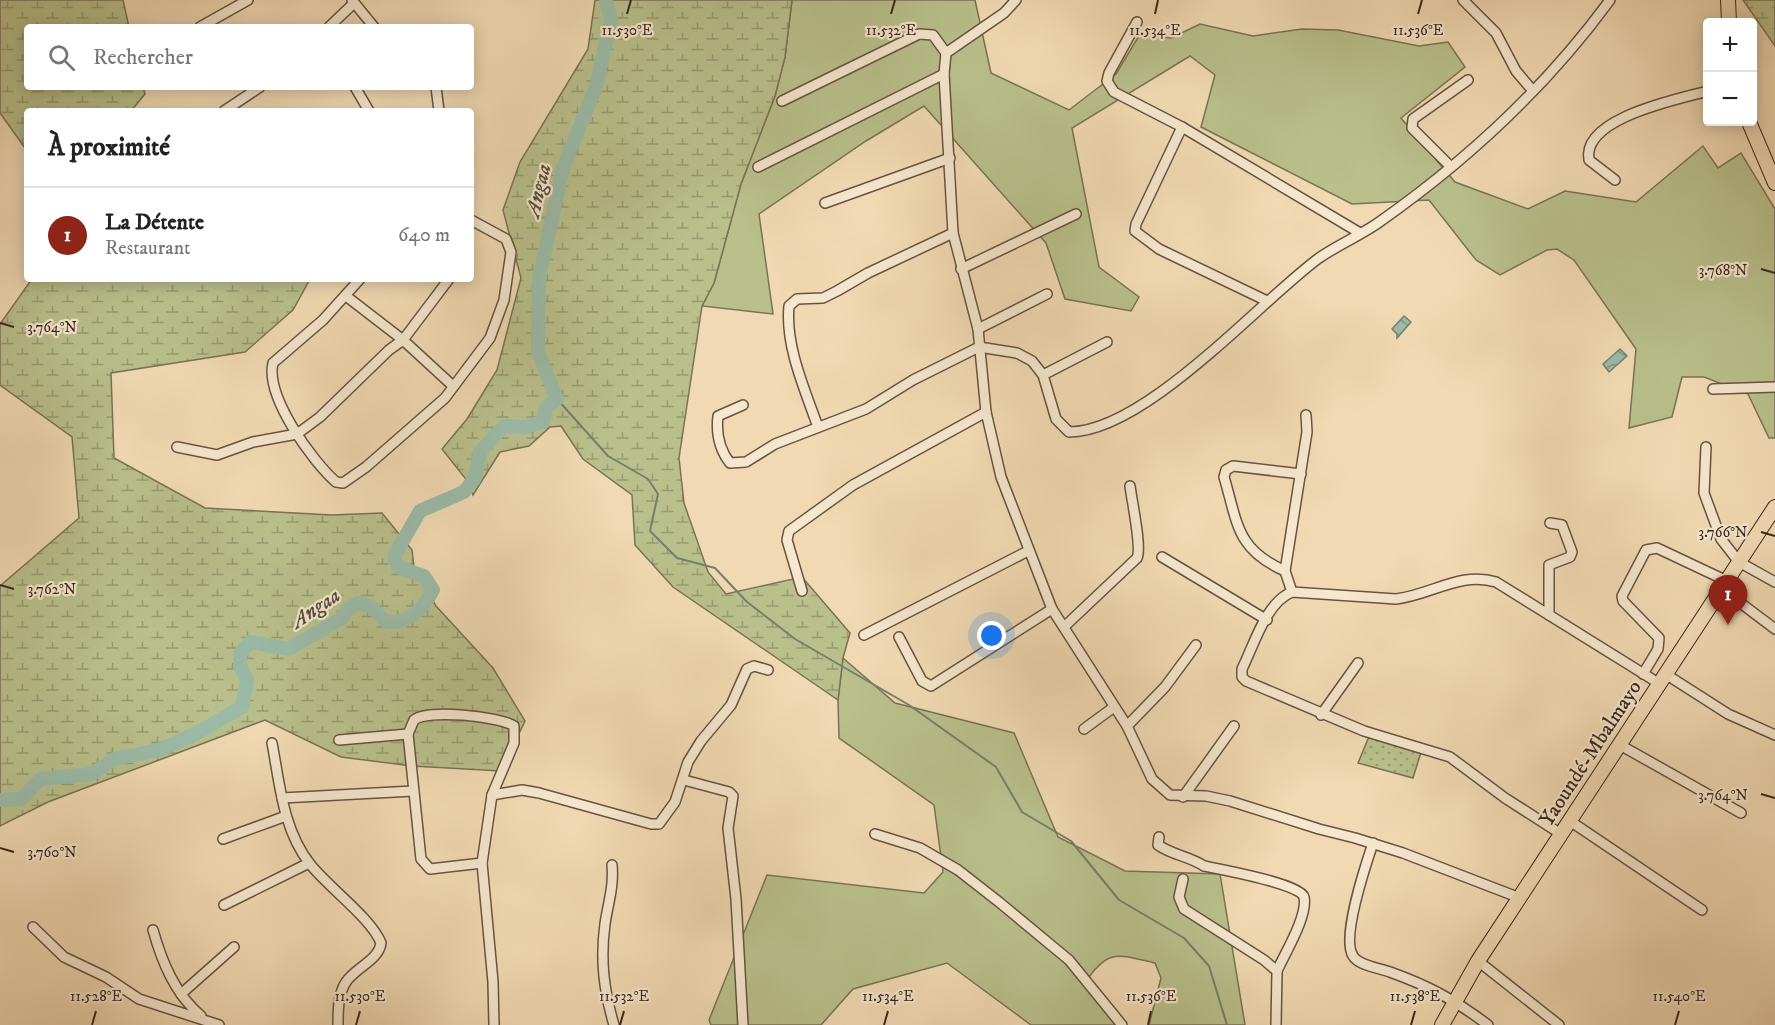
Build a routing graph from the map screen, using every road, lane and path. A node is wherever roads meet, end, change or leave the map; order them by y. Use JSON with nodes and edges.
{"nodes":[{"id":1,"x":248,"y":0,"type":"edge"},
{"id":2,"x":1016,"y":0,"type":"edge"},
{"id":3,"x":1463,"y":0,"type":"edge"},
{"id":4,"x":1610,"y":0,"type":"edge"},
{"id":5,"x":1728,"y":0,"type":"edge"},
{"id":6,"x":353,"y":2,"type":"edge"},
{"id":7,"x":1729,"y":18,"type":"edge"},
{"id":8,"x":1137,"y":22,"type":"dead end"},
{"id":9,"x":205,"y":24,"type":"edge"},
{"id":10,"x":332,"y":24,"type":"edge"},
{"id":11,"x":371,"y":24,"type":"edge"},
{"id":12,"x":946,"y":53,"type":"junction"},
{"id":13,"x":944,"y":74,"type":"junction"},
{"id":14,"x":1468,"y":80,"type":"dead end"},
{"id":15,"x":256,"y":90,"type":"edge"},
{"id":16,"x":358,"y":90,"type":"edge"},
{"id":17,"x":436,"y":90,"type":"edge"},
{"id":18,"x":1533,"y":91,"type":"junction"},
{"id":19,"x":1703,"y":92,"type":"edge"},
{"id":20,"x":782,"y":101,"type":"dead end"},
{"id":21,"x":228,"y":108,"type":"edge"},
{"id":22,"x":367,"y":108,"type":"edge"},
{"id":23,"x":439,"y":108,"type":"edge"},
{"id":24,"x":1751,"y":126,"type":"edge"},
{"id":25,"x":1182,"y":127,"type":"junction"},
{"id":26,"x":950,"y":158,"type":"junction"},
{"id":27,"x":1451,"y":166,"type":"junction"},
{"id":28,"x":758,"y":167,"type":"dead end"},
{"id":29,"x":1615,"y":180,"type":"dead end"},
{"id":30,"x":1775,"y":183,"type":"edge"},
{"id":31,"x":825,"y":203,"type":"dead end"},
{"id":32,"x":1076,"y":214,"type":"dead end"},
{"id":33,"x":474,"y":225,"type":"edge"},
{"id":34,"x":954,"y":233,"type":"junction"},
{"id":35,"x":1360,"y":233,"type":"junction"},
{"id":36,"x":961,"y":269,"type":"junction"},
{"id":37,"x":358,"y":282,"type":"edge"},
{"id":38,"x":447,"y":282,"type":"edge"},
{"id":39,"x":1047,"y":294,"type":"dead end"},
{"id":40,"x":346,"y":296,"type":"junction"},
{"id":41,"x":1268,"y":301,"type":"junction"},
{"id":42,"x":978,"y":329,"type":"junction"},
{"id":43,"x":403,"y":340,"type":"junction"},
{"id":44,"x":1107,"y":342,"type":"dead end"},
{"id":45,"x":979,"y":347,"type":"junction"},
{"id":46,"x":1043,"y":375,"type":"junction"},
{"id":47,"x":453,"y":386,"type":"junction"},
{"id":48,"x":1775,"y":387,"type":"edge"},
{"id":49,"x":1713,"y":388,"type":"dead end"},
{"id":50,"x":743,"y":405,"type":"dead end"},
{"id":51,"x":986,"y":412,"type":"junction"},
{"id":52,"x":1306,"y":415,"type":"dead end"},
{"id":53,"x":818,"y":427,"type":"junction"},
{"id":54,"x":297,"y":434,"type":"junction"},
{"id":55,"x":177,"y":447,"type":"dead end"},
{"id":56,"x":1706,"y":447,"type":"dead end"},
{"id":57,"x":1301,"y":474,"type":"junction"},
{"id":58,"x":1130,"y":486,"type":"dead end"},
{"id":59,"x":1775,"y":507,"type":"edge"},
{"id":60,"x":1550,"y":523,"type":"dead end"},
{"id":61,"x":1028,"y":551,"type":"junction"},
{"id":62,"x":1162,"y":557,"type":"dead end"},
{"id":63,"x":1739,"y":562,"type":"junction"},
{"id":64,"x":1285,"y":571,"type":"junction"},
{"id":65,"x":1775,"y":582,"type":"edge"},
{"id":66,"x":1724,"y":585,"type":"junction"},
{"id":67,"x":802,"y":591,"type":"dead end"},
{"id":68,"x":1292,"y":592,"type":"junction"},
{"id":69,"x":1052,"y":609,"type":"junction"},
{"id":70,"x":1549,"y":615,"type":"junction"},
{"id":71,"x":1267,"y":620,"type":"junction"},
{"id":72,"x":1064,"y":627,"type":"junction"},
{"id":73,"x":1775,"y":629,"type":"edge"},
{"id":74,"x":864,"y":635,"type":"dead end"},
{"id":75,"x":899,"y":637,"type":"dead end"},
{"id":76,"x":1196,"y":645,"type":"dead end"},
{"id":77,"x":1358,"y":663,"type":"dead end"},
{"id":78,"x":768,"y":670,"type":"dead end"},
{"id":79,"x":1643,"y":674,"type":"junction"},
{"id":80,"x":1664,"y":679,"type":"junction"},
{"id":81,"x":1114,"y":707,"type":"junction"},
{"id":82,"x":1321,"y":715,"type":"junction"},
{"id":83,"x":1126,"y":726,"type":"junction"},
{"id":84,"x":1234,"y":726,"type":"dead end"},
{"id":85,"x":1084,"y":729,"type":"dead end"},
{"id":86,"x":408,"y":734,"type":"junction"},
{"id":87,"x":1775,"y":735,"type":"edge"},
{"id":88,"x":339,"y":740,"type":"dead end"},
{"id":89,"x":272,"y":743,"type":"dead end"},
{"id":90,"x":1620,"y":745,"type":"junction"},
{"id":91,"x":684,"y":780,"type":"junction"},
{"id":92,"x":413,"y":791,"type":"junction"},
{"id":93,"x":492,"y":795,"type":"junction"},
{"id":94,"x":1183,"y":797,"type":"junction"},
{"id":95,"x":282,"y":798,"type":"junction"},
{"id":96,"x":1741,"y":813,"type":"dead end"},
{"id":97,"x":286,"y":816,"type":"junction"},
{"id":98,"x":1570,"y":821,"type":"junction"},
{"id":99,"x":875,"y":834,"type":"dead end"},
{"id":100,"x":1562,"y":834,"type":"junction"},
{"id":101,"x":1159,"y":837,"type":"dead end"},
{"id":102,"x":223,"y":839,"type":"dead end"},
{"id":103,"x":1373,"y":843,"type":"junction"},
{"id":104,"x":309,"y":863,"type":"junction"},
{"id":105,"x":482,"y":864,"type":"junction"},
{"id":106,"x":612,"y":865,"type":"dead end"},
{"id":107,"x":1183,"y":879,"type":"dead end"},
{"id":108,"x":1520,"y":898,"type":"junction"},
{"id":109,"x":224,"y":905,"type":"dead end"},
{"id":110,"x":1702,"y":910,"type":"dead end"},
{"id":111,"x":33,"y":927,"type":"dead end"},
{"id":112,"x":153,"y":930,"type":"dead end"},
{"id":113,"x":234,"y":947,"type":"dead end"},
{"id":114,"x":1478,"y":961,"type":"junction"},
{"id":115,"x":1277,"y":971,"type":"junction"},
{"id":116,"x":181,"y":994,"type":"junction"},
{"id":117,"x":1454,"y":999,"type":"junction"},
{"id":118,"x":188,"y":1020,"type":"edge"},
{"id":119,"x":205,"y":1020,"type":"junction"},
{"id":120,"x":219,"y":1025,"type":"edge"},
{"id":121,"x":338,"y":1025,"type":"edge"},
{"id":122,"x":494,"y":1025,"type":"edge"},
{"id":123,"x":614,"y":1025,"type":"edge"},
{"id":124,"x":743,"y":1025,"type":"edge"},
{"id":125,"x":1122,"y":1025,"type":"edge"},
{"id":126,"x":1276,"y":1025,"type":"edge"},
{"id":127,"x":1442,"y":1025,"type":"edge"},
{"id":128,"x":1488,"y":1025,"type":"edge"},
{"id":129,"x":1559,"y":1025,"type":"edge"}],
"edges":[{"from":1,"to":9,"type":"street"},
{"from":2,"to":12,"type":"street"},
{"from":3,"to":18,"type":"street"},
{"from":4,"to":18,"type":"street"},
{"from":5,"to":7,"type":"highway"},
{"from":6,"to":10,"type":"street"},
{"from":6,"to":11,"type":"street"},
{"from":8,"to":25,"type":"street"},
{"from":12,"to":13,"type":"street"},
{"from":12,"to":20,"type":"street"},
{"from":13,"to":26,"type":"street"},
{"from":13,"to":28,"type":"street"},
{"from":14,"to":27,"type":"street"},
{"from":15,"to":21,"type":"street"},
{"from":16,"to":22,"type":"street"},
{"from":17,"to":23,"type":"street"},
{"from":18,"to":27,"type":"street"},
{"from":19,"to":29,"type":"street"},
{"from":24,"to":30,"type":"highway"},
{"from":25,"to":35,"type":"street"},
{"from":25,"to":41,"type":"street"},
{"from":26,"to":31,"type":"street"},
{"from":26,"to":34,"type":"street"},
{"from":27,"to":35,"type":"street"},
{"from":32,"to":36,"type":"street"},
{"from":33,"to":47,"type":"street"},
{"from":34,"to":36,"type":"street"},
{"from":34,"to":53,"type":"street"},
{"from":35,"to":41,"type":"street"},
{"from":36,"to":42,"type":"street"},
{"from":37,"to":40,"type":"street"},
{"from":38,"to":43,"type":"street"},
{"from":39,"to":42,"type":"street"},
{"from":40,"to":43,"type":"street"},
{"from":40,"to":54,"type":"street"},
{"from":41,"to":46,"type":"street"},
{"from":42,"to":45,"type":"street"},
{"from":43,"to":47,"type":"street"},
{"from":43,"to":54,"type":"street"},
{"from":44,"to":46,"type":"street"},
{"from":45,"to":46,"type":"street"},
{"from":45,"to":51,"type":"street"},
{"from":45,"to":53,"type":"street"},
{"from":47,"to":54,"type":"street"},
{"from":48,"to":49,"type":"street"},
{"from":50,"to":53,"type":"street"},
{"from":51,"to":61,"type":"street"},
{"from":51,"to":67,"type":"street"},
{"from":52,"to":57,"type":"street"},
{"from":54,"to":55,"type":"street"},
{"from":56,"to":63,"type":"street"},
{"from":57,"to":64,"type":"street"},
{"from":57,"to":64,"type":"street"},
{"from":58,"to":72,"type":"street"},
{"from":59,"to":63,"type":"highway","name":"Yaoundé-Mbalmayo"},
{"from":60,"to":70,"type":"street"},
{"from":61,"to":69,"type":"street"},
{"from":61,"to":74,"type":"street"},
{"from":62,"to":71,"type":"street"},
{"from":63,"to":65,"type":"street"},
{"from":63,"to":66,"type":"highway","name":"Yaoundé-Mbalmayo"},
{"from":64,"to":68,"type":"street"},
{"from":66,"to":73,"type":"street"},
{"from":66,"to":79,"type":"street"},
{"from":66,"to":80,"type":"highway","name":"Yaoundé-Mbalmayo"},
{"from":68,"to":70,"type":"street"},
{"from":68,"to":71,"type":"street"},
{"from":69,"to":72,"type":"street"},
{"from":69,"to":75,"type":"street"},
{"from":70,"to":79,"type":"street"},
{"from":71,"to":82,"type":"street"},
{"from":72,"to":81,"type":"street"},
{"from":76,"to":83,"type":"street"},
{"from":77,"to":82,"type":"street"},
{"from":78,"to":91,"type":"street"},
{"from":79,"to":80,"type":"street"},
{"from":80,"to":87,"type":"street"},
{"from":80,"to":90,"type":"highway","name":"Yaoundé-Mbalmayo"},
{"from":81,"to":83,"type":"street"},
{"from":81,"to":85,"type":"street"},
{"from":82,"to":100,"type":"street"},
{"from":83,"to":94,"type":"street"},
{"from":84,"to":94,"type":"street"},
{"from":86,"to":88,"type":"street"},
{"from":86,"to":92,"type":"street"},
{"from":86,"to":93,"type":"street"},
{"from":89,"to":95,"type":"street"},
{"from":90,"to":96,"type":"street"},
{"from":90,"to":98,"type":"highway","name":"Yaoundé-Mbalmayo"},
{"from":91,"to":93,"type":"street"},
{"from":91,"to":124,"type":"street"},
{"from":92,"to":95,"type":"street"},
{"from":92,"to":105,"type":"street"},
{"from":93,"to":105,"type":"street"},
{"from":94,"to":103,"type":"street"},
{"from":95,"to":97,"type":"street"},
{"from":97,"to":102,"type":"street"},
{"from":97,"to":104,"type":"street"},
{"from":98,"to":100,"type":"highway","name":"Yaoundé-Mbalmayo"},
{"from":98,"to":110,"type":"street"},
{"from":99,"to":125,"type":"street"},
{"from":100,"to":108,"type":"highway","name":"Yaoundé-Mbalmayo"},
{"from":101,"to":115,"type":"street"},
{"from":103,"to":108,"type":"street"},
{"from":103,"to":117,"type":"street"},
{"from":104,"to":109,"type":"street"},
{"from":104,"to":121,"type":"street"},
{"from":105,"to":122,"type":"street"},
{"from":106,"to":123,"type":"street"},
{"from":107,"to":115,"type":"street"},
{"from":108,"to":114,"type":"highway","name":"Yaoundé-Mbalmayo"},
{"from":111,"to":118,"type":"street"},
{"from":112,"to":116,"type":"street"},
{"from":113,"to":116,"type":"street"},
{"from":114,"to":117,"type":"highway","name":"Yaoundé-Mbalmayo"},
{"from":114,"to":129,"type":"street"},
{"from":115,"to":126,"type":"street"},
{"from":116,"to":119,"type":"street"},
{"from":117,"to":127,"type":"highway","name":"Yaoundé-Mbalmayo"},
{"from":117,"to":128,"type":"street"},
{"from":118,"to":119,"type":"street"},
{"from":119,"to":120,"type":"street"}]}
